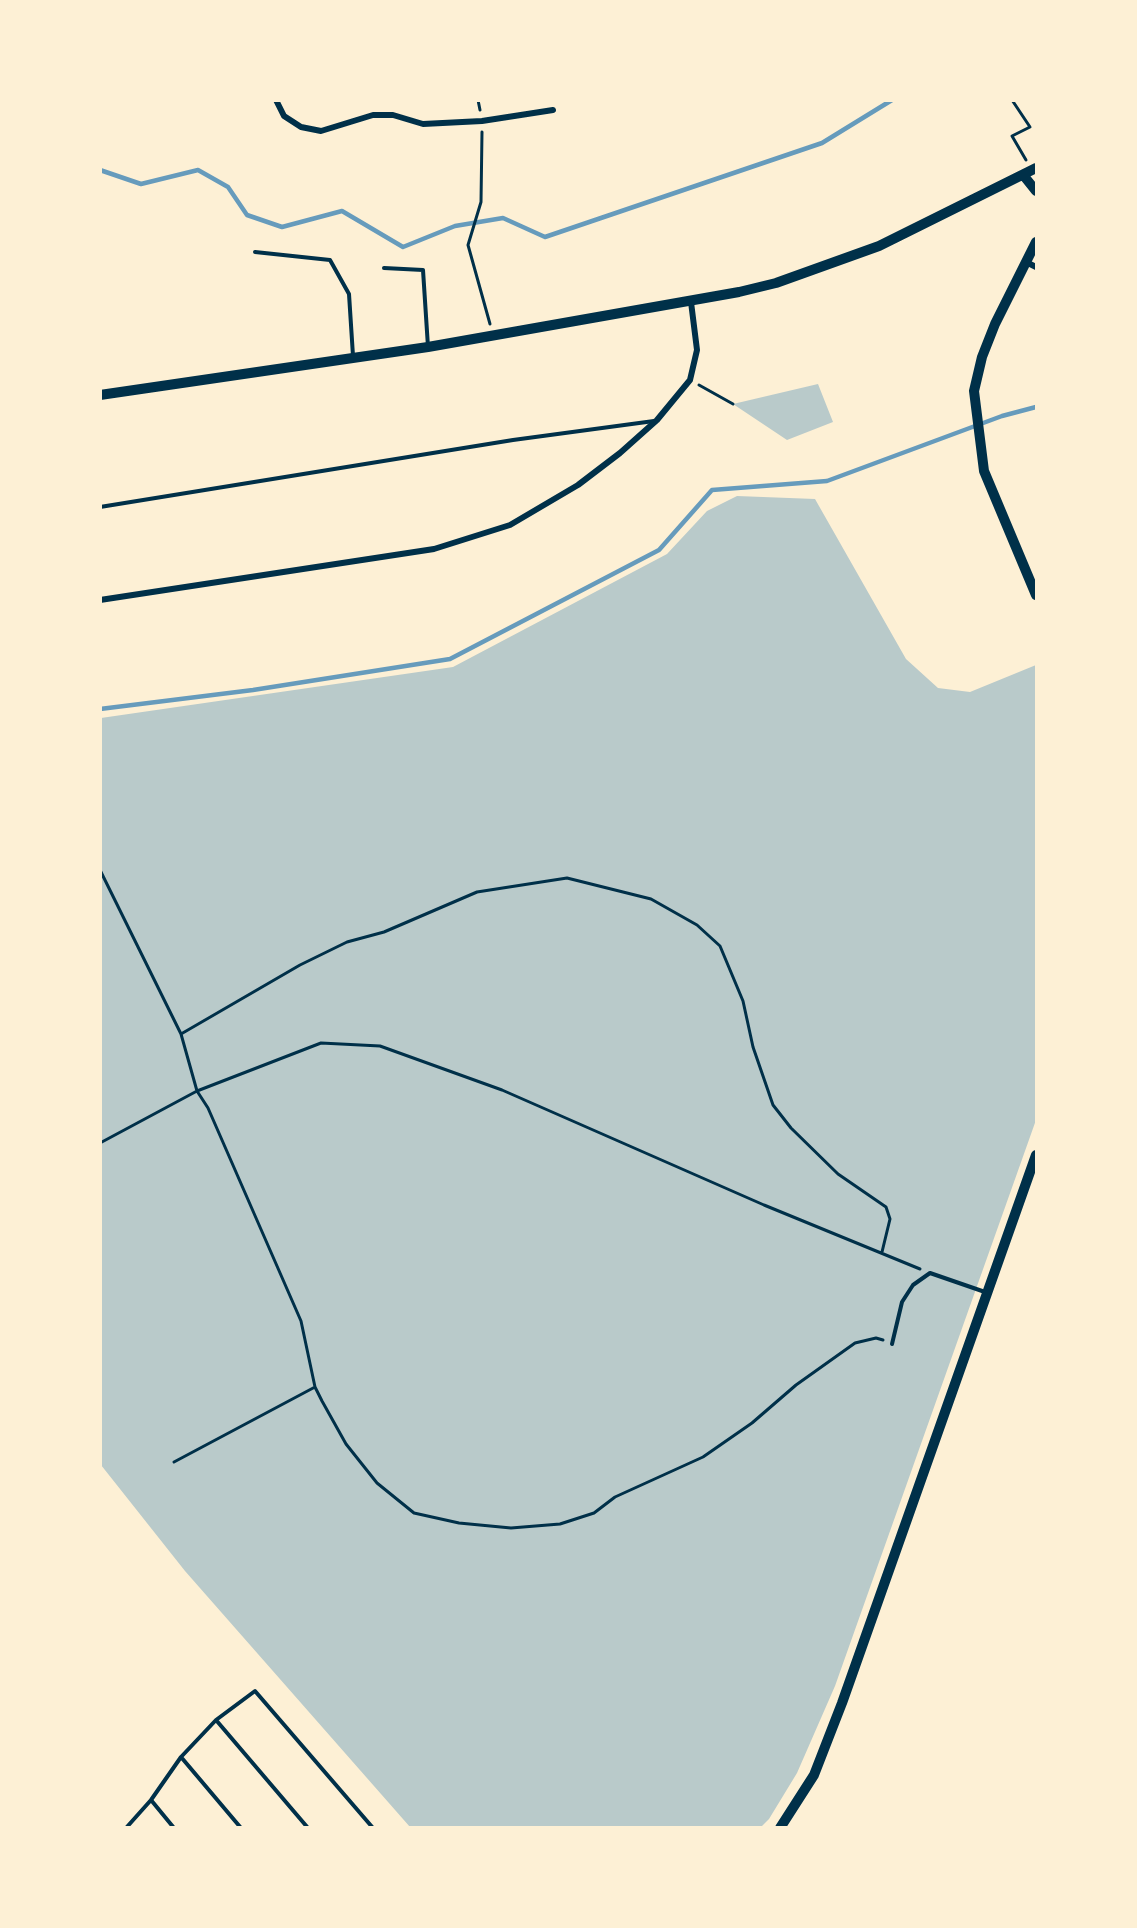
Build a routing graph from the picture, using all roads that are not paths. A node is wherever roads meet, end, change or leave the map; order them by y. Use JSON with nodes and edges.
{"nodes":[{"id":1,"x":276,"y":100,"type":"edge"},
{"id":2,"x":553,"y":110,"type":"dead end"},
{"id":3,"x":1031,"y":171,"type":"edge"},
{"id":4,"x":1036,"y":191,"type":"edge"},
{"id":5,"x":1036,"y":242,"type":"edge"},
{"id":6,"x":255,"y":252,"type":"dead end"},
{"id":7,"x":1031,"y":264,"type":"edge"},
{"id":8,"x":384,"y":268,"type":"dead end"},
{"id":9,"x":691,"y":302,"type":"junction"},
{"id":10,"x":428,"y":347,"type":"junction"},
{"id":11,"x":353,"y":357,"type":"junction"},
{"id":12,"x":100,"y":395,"type":"edge"},
{"id":13,"x":657,"y":420,"type":"junction"},
{"id":14,"x":100,"y":507,"type":"edge"},
{"id":15,"x":1036,"y":595,"type":"edge"},
{"id":16,"x":100,"y":600,"type":"edge"},
{"id":17,"x":1036,"y":1155,"type":"edge"},
{"id":18,"x":988,"y":1294,"type":"junction"},
{"id":19,"x":892,"y":1344,"type":"road end"},
{"id":20,"x":216,"y":1720,"type":"junction"},
{"id":21,"x":181,"y":1757,"type":"junction"},
{"id":22,"x":150,"y":1800,"type":"junction"},
{"id":23,"x":126,"y":1827,"type":"edge"},
{"id":24,"x":174,"y":1827,"type":"edge"},
{"id":25,"x":241,"y":1827,"type":"edge"},
{"id":26,"x":308,"y":1827,"type":"edge"},
{"id":27,"x":373,"y":1827,"type":"edge"},
{"id":28,"x":780,"y":1827,"type":"edge"}],
"edges":[{"from":1,"to":2,"type":"street"},
{"from":3,"to":4,"type":"street"},
{"from":3,"to":9,"type":"street"},
{"from":5,"to":7,"type":"street"},
{"from":6,"to":11,"type":"lane"},
{"from":7,"to":15,"type":"street"},
{"from":8,"to":10,"type":"lane"},
{"from":9,"to":10,"type":"street"},
{"from":9,"to":13,"type":"street"},
{"from":10,"to":11,"type":"street"},
{"from":11,"to":12,"type":"street"},
{"from":13,"to":14,"type":"lane"},
{"from":13,"to":16,"type":"street"},
{"from":17,"to":18,"type":"street"},
{"from":18,"to":19,"type":"lane"},
{"from":18,"to":28,"type":"street"},
{"from":20,"to":21,"type":"lane"},
{"from":20,"to":26,"type":"lane"},
{"from":20,"to":27,"type":"lane"},
{"from":21,"to":22,"type":"lane"},
{"from":21,"to":25,"type":"lane"},
{"from":22,"to":23,"type":"lane"},
{"from":22,"to":24,"type":"lane"}]}
